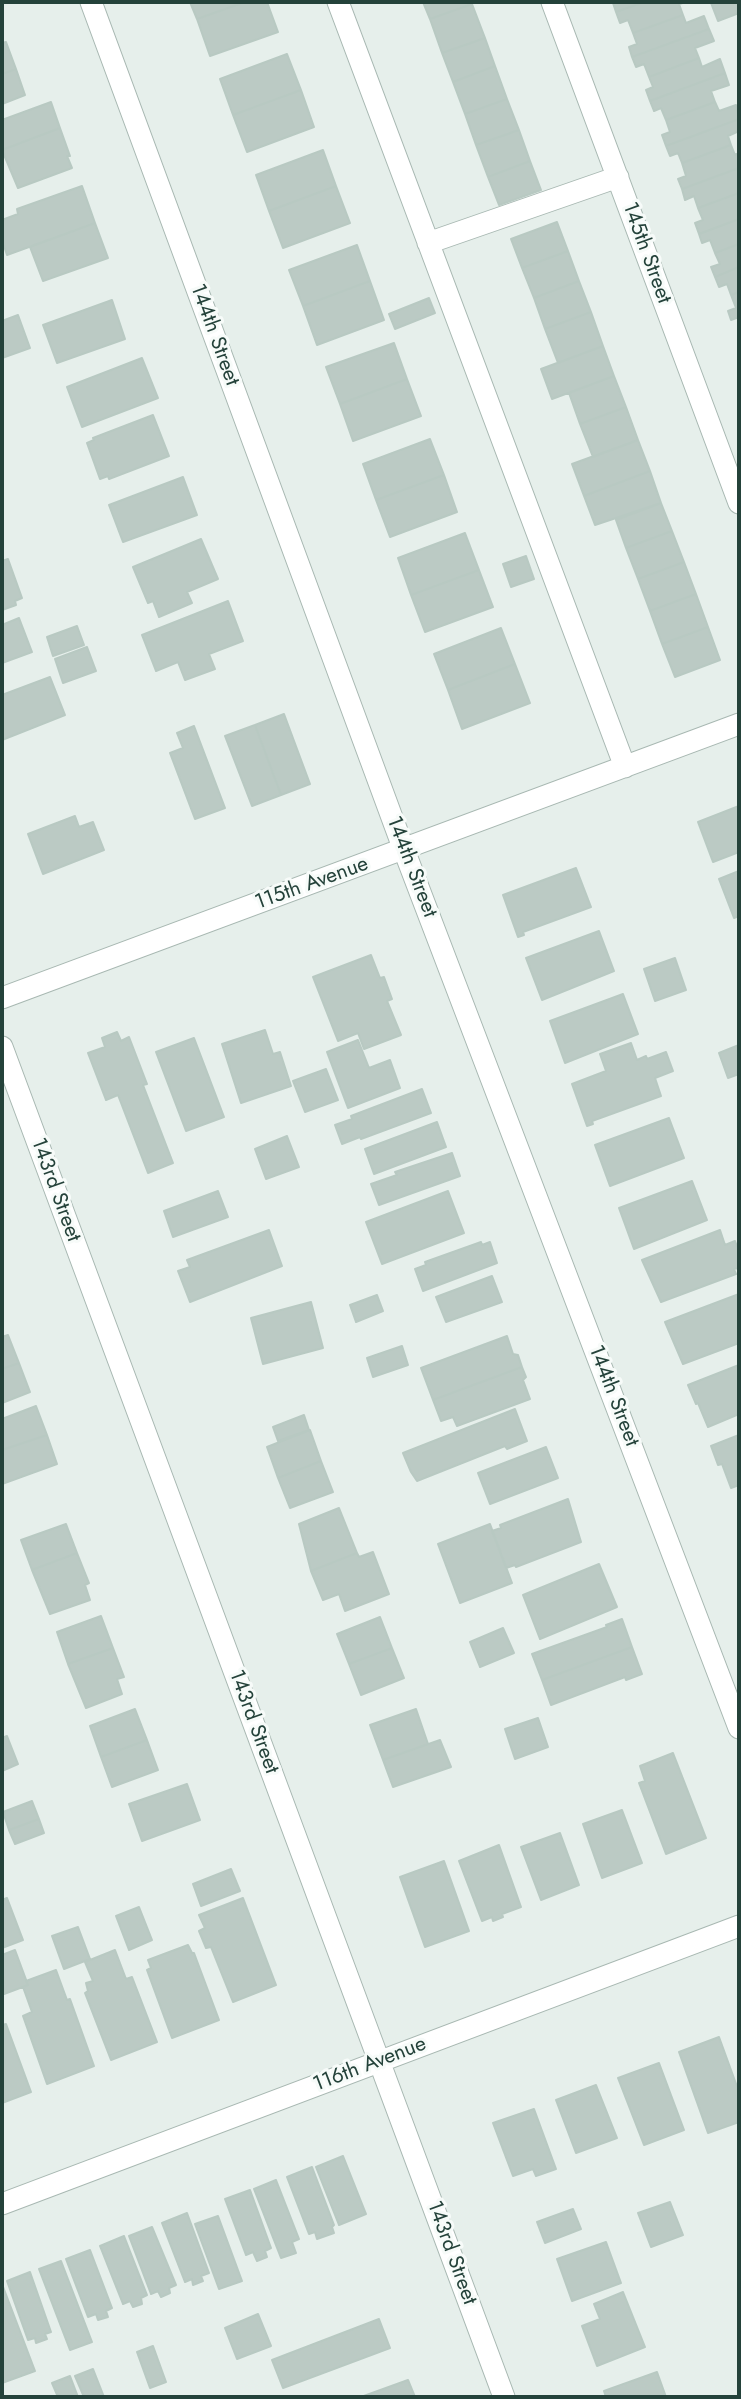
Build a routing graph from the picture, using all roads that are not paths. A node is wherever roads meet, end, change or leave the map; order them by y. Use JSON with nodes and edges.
{"nodes":[{"id":1,"x":91,"y":2,"type":"edge"},
{"id":2,"x":338,"y":2,"type":"edge"},
{"id":3,"x":552,"y":2,"type":"edge"},
{"id":4,"x":618,"y":177,"type":"junction"},
{"id":5,"x":428,"y":243,"type":"junction"},
{"id":6,"x":739,"y":503,"type":"edge"},
{"id":7,"x":739,"y":724,"type":"edge"},
{"id":8,"x":625,"y":767,"type":"junction"},
{"id":9,"x":404,"y":850,"type":"junction"},
{"id":10,"x":2,"y":998,"type":"edge"},
{"id":11,"x":2,"y":1046,"type":"edge"},
{"id":12,"x":739,"y":1728,"type":"edge"},
{"id":13,"x":739,"y":1926,"type":"edge"},
{"id":14,"x":380,"y":2061,"type":"junction"},
{"id":15,"x":2,"y":2204,"type":"edge"},
{"id":16,"x":504,"y":2397,"type":"edge"}],
"edges":[{"from":1,"to":9,"type":"street","name":"144th Street"},
{"from":2,"to":5,"type":"street"},
{"from":3,"to":4,"type":"street","name":"145th Street"},
{"from":4,"to":5,"type":"street"},
{"from":4,"to":6,"type":"street","name":"145th Street"},
{"from":5,"to":8,"type":"street"},
{"from":7,"to":8,"type":"street","name":"115th Avenue"},
{"from":8,"to":9,"type":"street","name":"115th Avenue"},
{"from":9,"to":10,"type":"street","name":"115th Avenue"},
{"from":9,"to":12,"type":"street","name":"144th Street"},
{"from":11,"to":14,"type":"street","name":"143rd Street"},
{"from":13,"to":14,"type":"street","name":"116th Avenue"},
{"from":14,"to":15,"type":"street","name":"116th Avenue"},
{"from":14,"to":16,"type":"street","name":"143rd Street"}]}
